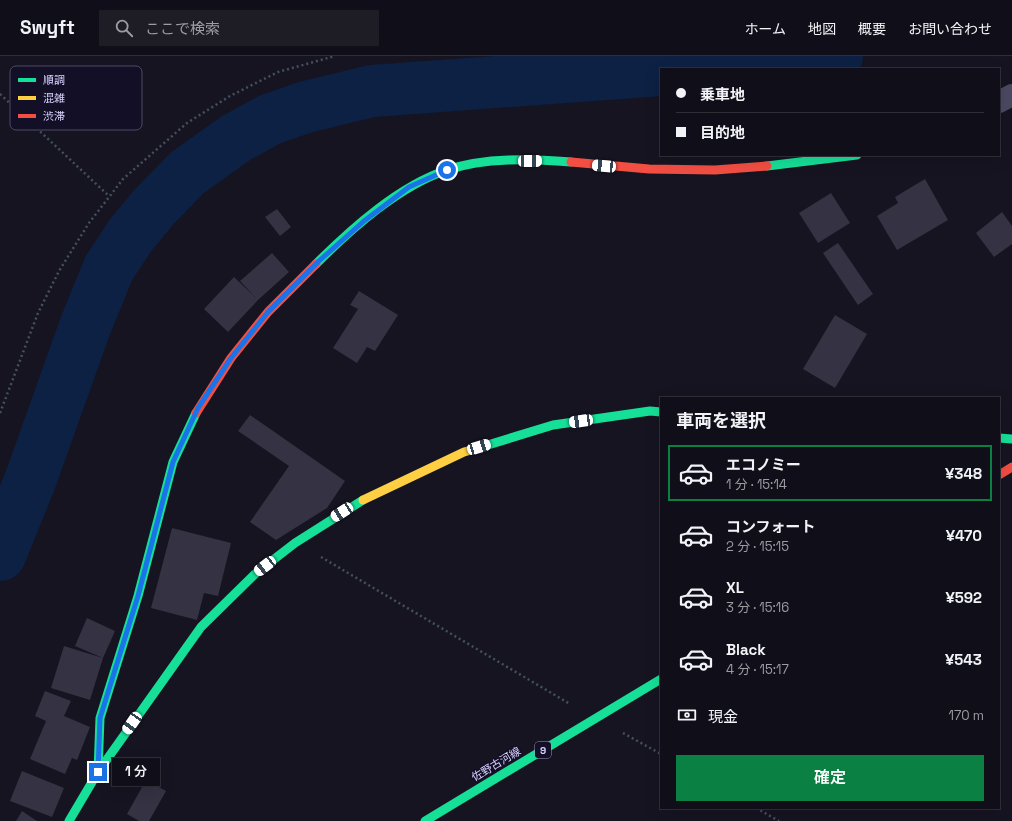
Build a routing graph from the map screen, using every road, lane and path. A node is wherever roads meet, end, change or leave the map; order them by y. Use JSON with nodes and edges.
{"nodes":[{"id":1,"x":335,"y":56,"type":"edge"},
{"id":2,"x":0,"y":94,"type":"edge"},
{"id":3,"x":1012,"y":95,"type":"edge"},
{"id":4,"x":1000,"y":101,"type":"edge"},
{"id":5,"x":10,"y":103,"type":"edge"},
{"id":6,"x":39,"y":130,"type":"edge"},
{"id":7,"x":850,"y":156,"type":"edge"},
{"id":8,"x":110,"y":196,"type":"junction"},
{"id":9,"x":660,"y":412,"type":"edge"},
{"id":10,"x":0,"y":413,"type":"edge"},
{"id":11,"x":1000,"y":438,"type":"edge"},
{"id":12,"x":1012,"y":439,"type":"edge"},
{"id":13,"x":1012,"y":467,"type":"edge"},
{"id":14,"x":1000,"y":474,"type":"edge"},
{"id":15,"x":295,"y":543,"type":"junction"},
{"id":16,"x":660,"y":680,"type":"edge"},
{"id":17,"x":560,"y":698,"type":"dead end"},
{"id":18,"x":98,"y":772,"type":"junction"},
{"id":19,"x":758,"y":809,"type":"edge"},
{"id":20,"x":69,"y":821,"type":"edge"},
{"id":21,"x":425,"y":821,"type":"edge"},
{"id":22,"x":779,"y":821,"type":"edge"}],
"edges":[{"from":1,"to":8,"type":"path"},
{"from":2,"to":5,"type":"path"},
{"from":3,"to":4,"type":"street"},
{"from":6,"to":8,"type":"path"},
{"from":7,"to":18,"type":"street"},
{"from":8,"to":10,"type":"path"},
{"from":9,"to":15,"type":"street"},
{"from":11,"to":12,"type":"street"},
{"from":13,"to":14,"type":"street"},
{"from":15,"to":17,"type":"path"},
{"from":15,"to":18,"type":"street"},
{"from":16,"to":21,"type":"street","name":"佐野古河線","number":"9"},
{"from":18,"to":20,"type":"street"},
{"from":19,"to":22,"type":"path"}]}
